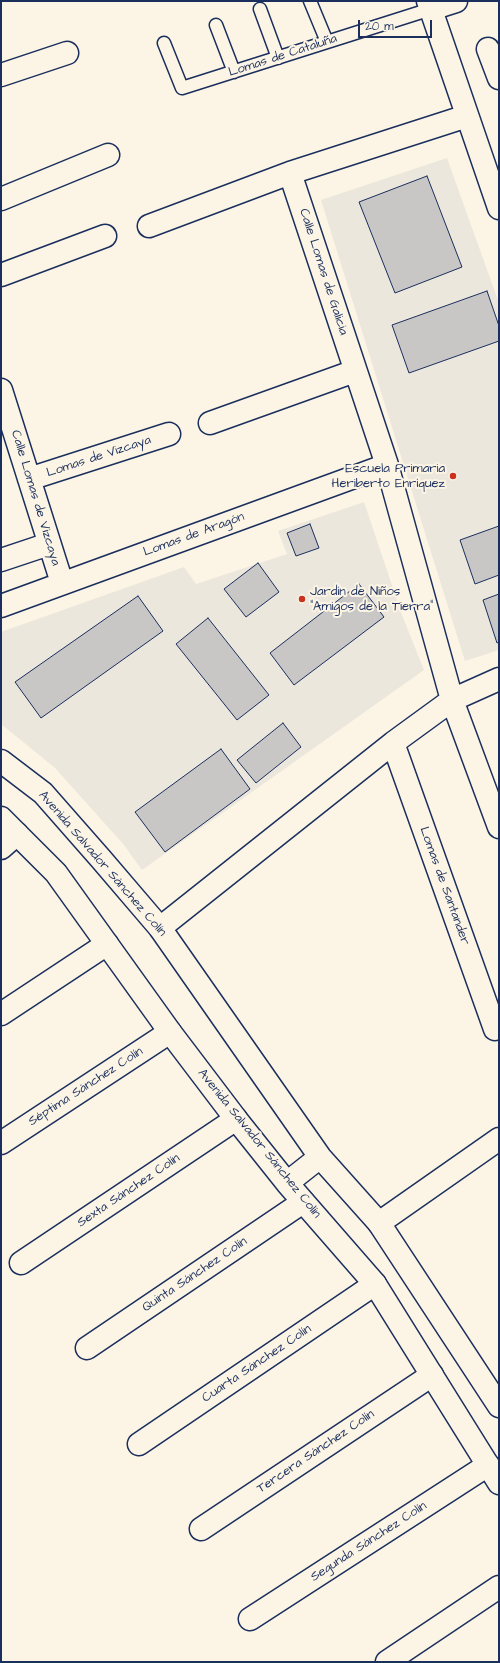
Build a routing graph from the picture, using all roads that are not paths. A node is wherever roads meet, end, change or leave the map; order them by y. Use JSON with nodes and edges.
{"nodes":[{"id":1,"x":310,"y":1,"type":"edge"},
{"id":2,"x":456,"y":1,"type":"edge"},
{"id":3,"x":430,"y":5,"type":"edge"},
{"id":4,"x":260,"y":9,"type":"dead end"},
{"id":5,"x":216,"y":24,"type":"dead end"},
{"id":6,"x":327,"y":42,"type":"junction"},
{"id":7,"x":164,"y":43,"type":"dead end"},
{"id":8,"x":488,"y":48,"type":"dead end"},
{"id":9,"x":67,"y":53,"type":"dead end"},
{"id":10,"x":278,"y":58,"type":"junction"},
{"id":11,"x":234,"y":72,"type":"junction"},
{"id":12,"x":1,"y":76,"type":"edge"},
{"id":13,"x":499,"y":78,"type":"edge"},
{"id":14,"x":468,"y":116,"type":"junction"},
{"id":15,"x":108,"y":155,"type":"dead end"},
{"id":16,"x":290,"y":173,"type":"junction"},
{"id":17,"x":1,"y":199,"type":"edge"},
{"id":18,"x":499,"y":208,"type":"edge"},
{"id":19,"x":149,"y":226,"type":"dead end"},
{"id":20,"x":105,"y":236,"type":"dead end"},
{"id":21,"x":1,"y":275,"type":"edge"},
{"id":22,"x":355,"y":371,"type":"junction"},
{"id":23,"x":1,"y":390,"type":"edge"},
{"id":24,"x":210,"y":423,"type":"dead end"},
{"id":25,"x":169,"y":434,"type":"dead end"},
{"id":26,"x":387,"y":465,"type":"junction"},
{"id":27,"x":29,"y":479,"type":"junction"},
{"id":28,"x":50,"y":544,"type":"junction"},
{"id":29,"x":1,"y":560,"type":"edge"},
{"id":30,"x":62,"y":583,"type":"junction"},
{"id":31,"x":1,"y":606,"type":"edge"},
{"id":32,"x":499,"y":679,"type":"edge"},
{"id":33,"x":452,"y":700,"type":"junction"},
{"id":34,"x":393,"y":743,"type":"junction"},
{"id":35,"x":1,"y":761,"type":"edge"},
{"id":36,"x":1,"y":818,"type":"edge"},
{"id":37,"x":499,"y":827,"type":"edge"},
{"id":38,"x":9,"y":841,"type":"edge"},
{"id":39,"x":160,"y":928,"type":"junction"},
{"id":40,"x":107,"y":944,"type":"junction"},
{"id":41,"x":1,"y":1014,"type":"edge"},
{"id":42,"x":496,"y":1029,"type":"dead end"},
{"id":43,"x":170,"y":1032,"type":"junction"},
{"id":44,"x":236,"y":1120,"type":"junction"},
{"id":45,"x":499,"y":1139,"type":"edge"},
{"id":46,"x":1,"y":1143,"type":"edge"},
{"id":47,"x":320,"y":1157,"type":"junction"},
{"id":48,"x":287,"y":1182,"type":"junction"},
{"id":49,"x":303,"y":1202,"type":"junction"},
{"id":50,"x":379,"y":1223,"type":"junction"},
{"id":51,"x":21,"y":1263,"type":"dead end"},
{"id":52,"x":375,"y":1284,"type":"junction"},
{"id":53,"x":87,"y":1348,"type":"dead end"},
{"id":54,"x":432,"y":1375,"type":"junction"},
{"id":55,"x":499,"y":1406,"type":"edge"},
{"id":56,"x":139,"y":1444,"type":"dead end"},
{"id":57,"x":494,"y":1474,"type":"edge"},
{"id":58,"x":201,"y":1528,"type":"dead end"},
{"id":59,"x":499,"y":1587,"type":"edge"},
{"id":60,"x":250,"y":1620,"type":"dead end"},
{"id":61,"x":387,"y":1662,"type":"edge"}],
"edges":[{"from":1,"to":6,"type":"lane"},
{"from":2,"to":3,"type":"street","name":"Lomas de Cataluña"},
{"from":3,"to":6,"type":"lane","name":"Lomas de Cataluña"},
{"from":3,"to":14,"type":"street"},
{"from":4,"to":10,"type":"lane"},
{"from":5,"to":11,"type":"lane"},
{"from":6,"to":10,"type":"lane","name":"Lomas de Cataluña"},
{"from":7,"to":11,"type":"lane","name":"Lomas de Cataluña"},
{"from":8,"to":13,"type":"street"},
{"from":9,"to":12,"type":"street"},
{"from":10,"to":11,"type":"lane","name":"Lomas de Cataluña"},
{"from":14,"to":16,"type":"street"},
{"from":14,"to":18,"type":"street"},
{"from":15,"to":17,"type":"street"},
{"from":16,"to":19,"type":"street"},
{"from":16,"to":22,"type":"street","name":"Calle Lomas de Galicia"},
{"from":20,"to":21,"type":"street"},
{"from":22,"to":24,"type":"street"},
{"from":22,"to":26,"type":"street","name":"Calle Lomas de Galicia"},
{"from":23,"to":27,"type":"street","name":"Calle Lomas de Vizcaya"},
{"from":25,"to":27,"type":"street","name":"Lomas de Vizcaya"},
{"from":26,"to":30,"type":"street","name":"Lomas de Aragón"},
{"from":26,"to":33,"type":"street","name":"Calle Lomas de Galicia"},
{"from":27,"to":28,"type":"street","name":"Calle Lomas de Vizcaya"},
{"from":28,"to":29,"type":"street"},
{"from":28,"to":30,"type":"street","name":"Calle Lomas de Vizcaya"},
{"from":30,"to":31,"type":"street","name":"Lomas de Aragón"},
{"from":32,"to":33,"type":"street"},
{"from":33,"to":34,"type":"street"},
{"from":33,"to":37,"type":"street"},
{"from":34,"to":39,"type":"street"},
{"from":34,"to":42,"type":"street","name":"Lomas de Santander"},
{"from":35,"to":39,"type":"street","name":"Avenida Salvador Sánchez Colín"},
{"from":36,"to":38,"type":"street","name":"Avenida Salvador Sánchez Colín"},
{"from":38,"to":40,"type":"street","name":"Avenida Salvador Sánchez Colín"},
{"from":39,"to":47,"type":"street","name":"Avenida Salvador Sánchez Colín"},
{"from":40,"to":41,"type":"street"},
{"from":40,"to":43,"type":"street","name":"Avenida Salvador Sánchez Colín"},
{"from":43,"to":44,"type":"street","name":"Avenida Salvador Sánchez Colín"},
{"from":43,"to":46,"type":"street","name":"Séptima Sánchez Colín"},
{"from":44,"to":48,"type":"street","name":"Avenida Salvador Sánchez Colín"},
{"from":44,"to":51,"type":"street","name":"Sexta Sánchez Colín"},
{"from":45,"to":50,"type":"street"},
{"from":47,"to":48,"type":"street"},
{"from":47,"to":50,"type":"street","name":"Avenida Salvador Sánchez Colín"},
{"from":48,"to":49,"type":"street","name":"Avenida Salvador Sánchez Colín"},
{"from":49,"to":52,"type":"street","name":"Avenida Salvador Sánchez Colín"},
{"from":49,"to":53,"type":"street","name":"Quinta Sánchez Colín"},
{"from":50,"to":55,"type":"street","name":"Avenida Salvador Sánchez Colín"},
{"from":52,"to":54,"type":"street","name":"Avenida Salvador Sánchez Colín"},
{"from":52,"to":56,"type":"street","name":"Cuarta Sánchez Colín"},
{"from":54,"to":57,"type":"street","name":"Avenida Salvador Sánchez Colín"},
{"from":54,"to":58,"type":"street","name":"Tercera Sánchez Colín"},
{"from":57,"to":60,"type":"street","name":"Segunda Sánchez Colín"},
{"from":59,"to":61,"type":"street"}]}
